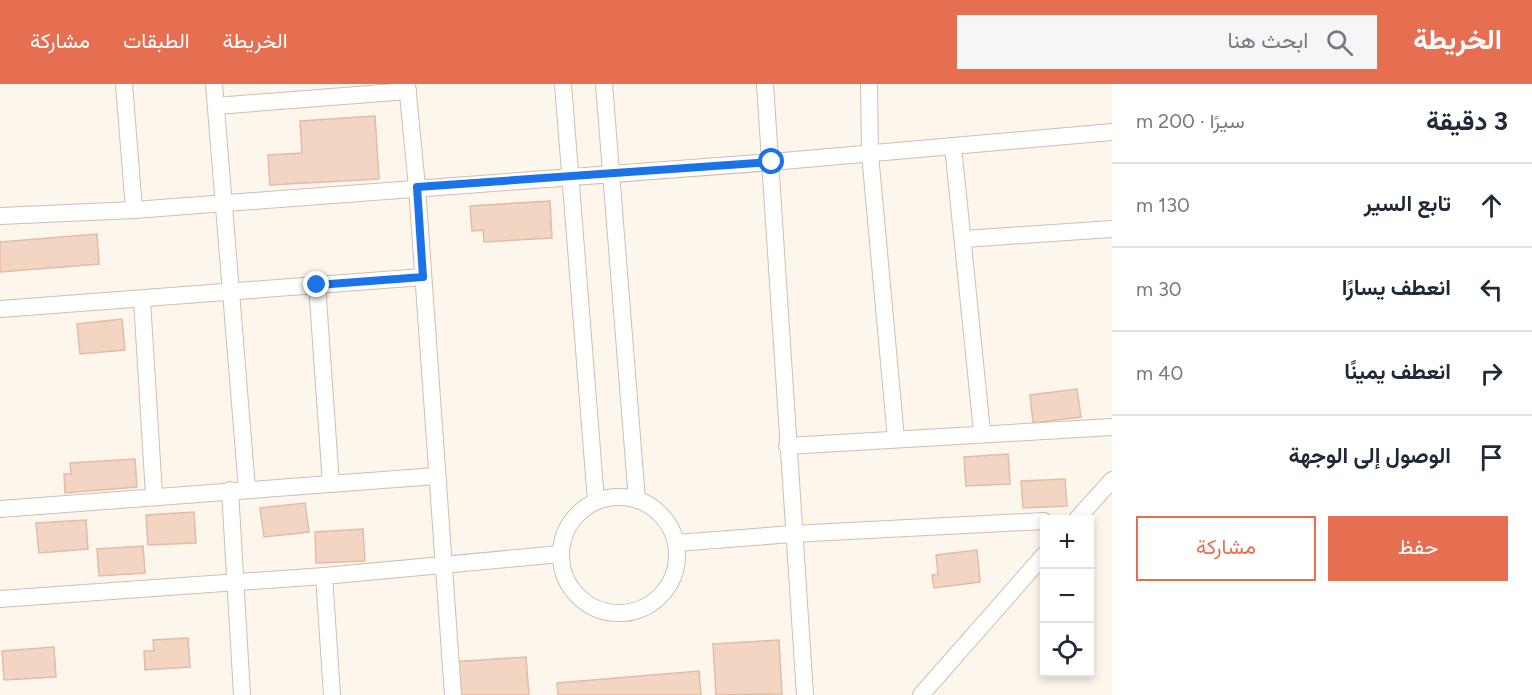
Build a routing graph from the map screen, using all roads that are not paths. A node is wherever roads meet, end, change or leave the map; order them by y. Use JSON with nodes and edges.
{"nodes":[{"id":1,"x":124,"y":84,"type":"edge"},
{"id":2,"x":214,"y":84,"type":"edge"},
{"id":3,"x":563,"y":84,"type":"edge"},
{"id":4,"x":604,"y":84,"type":"edge"},
{"id":5,"x":765,"y":84,"type":"edge"},
{"id":6,"x":869,"y":84,"type":"edge"},
{"id":7,"x":407,"y":87,"type":"edge"},
{"id":8,"x":216,"y":106,"type":"junction"},
{"id":9,"x":1112,"y":132,"type":"edge"},
{"id":10,"x":953,"y":146,"type":"junction"},
{"id":11,"x":870,"y":154,"type":"junction"},
{"id":12,"x":772,"y":162,"type":"junction"},
{"id":13,"x":611,"y":172,"type":"junction"},
{"id":14,"x":569,"y":177,"type":"junction"},
{"id":15,"x":417,"y":187,"type":"junction"},
{"id":16,"x":223,"y":203,"type":"junction"},
{"id":17,"x":134,"y":210,"type":"junction"},
{"id":18,"x":0,"y":216,"type":"edge"},
{"id":19,"x":1112,"y":229,"type":"edge"},
{"id":20,"x":964,"y":238,"type":"junction"},
{"id":21,"x":423,"y":277,"type":"junction"},
{"id":22,"x":317,"y":285,"type":"junction"},
{"id":23,"x":230,"y":293,"type":"junction"},
{"id":24,"x":142,"y":300,"type":"junction"},
{"id":25,"x":0,"y":309,"type":"edge"},
{"id":26,"x":1112,"y":427,"type":"edge"},
{"id":27,"x":982,"y":432,"type":"junction"},
{"id":28,"x":896,"y":439,"type":"junction"},
{"id":29,"x":788,"y":446,"type":"junction"},
{"id":30,"x":436,"y":476,"type":"junction"},
{"id":31,"x":1112,"y":480,"type":"edge"},
{"id":32,"x":331,"y":484,"type":"junction"},
{"id":33,"x":238,"y":489,"type":"junction"},
{"id":34,"x":154,"y":495,"type":"junction"},
{"id":35,"x":637,"y":500,"type":"junction"},
{"id":36,"x":596,"y":501,"type":"junction"},
{"id":37,"x":0,"y":509,"type":"edge"},
{"id":38,"x":1080,"y":515,"type":"edge"},
{"id":39,"x":1040,"y":521,"type":"edge"},
{"id":40,"x":792,"y":534,"type":"junction"},
{"id":41,"x":677,"y":543,"type":"junction"},
{"id":42,"x":560,"y":554,"type":"junction"},
{"id":43,"x":1040,"y":560,"type":"edge"},
{"id":44,"x":443,"y":564,"type":"junction"},
{"id":45,"x":324,"y":576,"type":"junction"},
{"id":46,"x":236,"y":580,"type":"junction"},
{"id":47,"x":0,"y":599,"type":"edge"},
{"id":48,"x":242,"y":695,"type":"edge"},
{"id":49,"x":333,"y":695,"type":"edge"},
{"id":50,"x":453,"y":695,"type":"edge"},
{"id":51,"x":805,"y":695,"type":"edge"},
{"id":52,"x":921,"y":695,"type":"edge"}],
"edges":[{"from":1,"to":17,"type":"street"},
{"from":2,"to":8,"type":"street"},
{"from":3,"to":14,"type":"street"},
{"from":4,"to":13,"type":"street"},
{"from":5,"to":12,"type":"street"},
{"from":6,"to":11,"type":"street"},
{"from":7,"to":8,"type":"street"},
{"from":7,"to":15,"type":"street"},
{"from":8,"to":16,"type":"street"},
{"from":9,"to":10,"type":"street"},
{"from":10,"to":11,"type":"street"},
{"from":10,"to":20,"type":"street"},
{"from":11,"to":12,"type":"street"},
{"from":11,"to":28,"type":"street"},
{"from":12,"to":13,"type":"street"},
{"from":12,"to":29,"type":"street"},
{"from":13,"to":14,"type":"street"},
{"from":13,"to":35,"type":"street"},
{"from":14,"to":15,"type":"street"},
{"from":14,"to":36,"type":"street"},
{"from":15,"to":16,"type":"street"},
{"from":15,"to":21,"type":"street"},
{"from":16,"to":17,"type":"street"},
{"from":16,"to":23,"type":"street"},
{"from":17,"to":18,"type":"street"},
{"from":19,"to":20,"type":"street"},
{"from":20,"to":27,"type":"street"},
{"from":21,"to":22,"type":"street"},
{"from":21,"to":30,"type":"street"},
{"from":22,"to":23,"type":"street"},
{"from":22,"to":32,"type":"street"},
{"from":23,"to":24,"type":"street"},
{"from":23,"to":33,"type":"street"},
{"from":24,"to":25,"type":"street"},
{"from":24,"to":34,"type":"street"},
{"from":26,"to":27,"type":"street"},
{"from":27,"to":28,"type":"street"},
{"from":28,"to":29,"type":"street"},
{"from":29,"to":40,"type":"street"},
{"from":30,"to":32,"type":"street"},
{"from":30,"to":44,"type":"street"},
{"from":31,"to":38,"type":"street"},
{"from":32,"to":33,"type":"street"},
{"from":33,"to":34,"type":"street"},
{"from":33,"to":46,"type":"street"},
{"from":34,"to":37,"type":"street"},
{"from":35,"to":36,"type":"street"},
{"from":35,"to":41,"type":"street"},
{"from":36,"to":42,"type":"street"},
{"from":39,"to":40,"type":"street"},
{"from":40,"to":41,"type":"street"},
{"from":40,"to":51,"type":"street"},
{"from":41,"to":42,"type":"street"},
{"from":42,"to":44,"type":"street"},
{"from":43,"to":52,"type":"street"},
{"from":44,"to":45,"type":"street"},
{"from":44,"to":50,"type":"street"},
{"from":45,"to":46,"type":"street"},
{"from":45,"to":49,"type":"street"},
{"from":46,"to":47,"type":"street"},
{"from":46,"to":48,"type":"street"}]}
